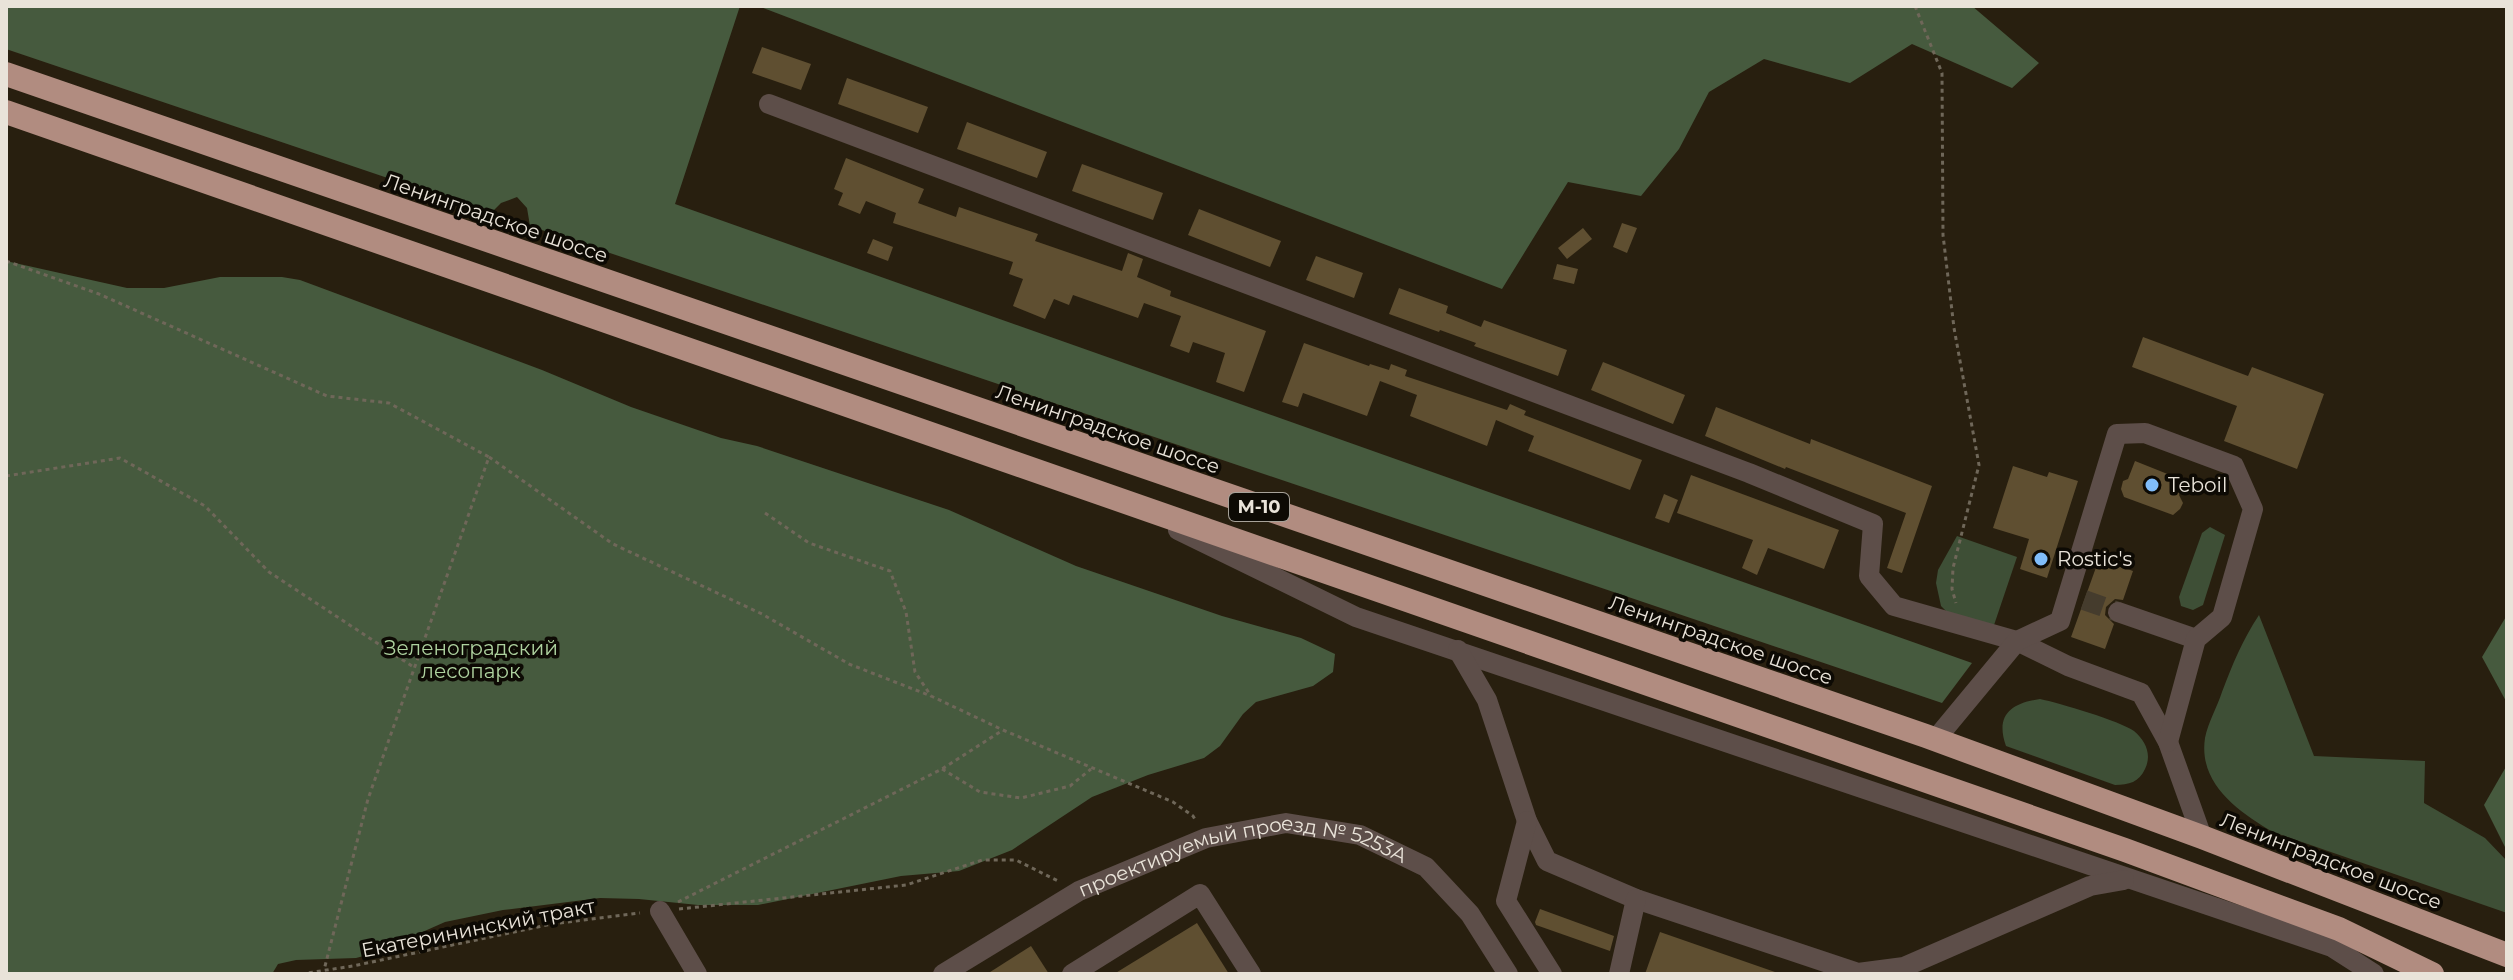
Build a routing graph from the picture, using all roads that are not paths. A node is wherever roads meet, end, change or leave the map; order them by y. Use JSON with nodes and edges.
{"nodes":[{"id":1,"x":6,"y":74,"type":"edge"},
{"id":2,"x":769,"y":104,"type":"dead end"},
{"id":3,"x":6,"y":112,"type":"edge"},
{"id":4,"x":1124,"y":503,"type":"junction"},
{"id":5,"x":2118,"y":612,"type":"tunnel mouth"},
{"id":6,"x":2196,"y":639,"type":"junction"},
{"id":7,"x":2017,"y":641,"type":"junction"},
{"id":8,"x":1458,"y":650,"type":"junction"},
{"id":9,"x":1935,"y":740,"type":"junction"},
{"id":10,"x":2168,"y":742,"type":"junction"},
{"id":11,"x":1527,"y":821,"type":"junction"},
{"id":12,"x":2202,"y":837,"type":"junction"},
{"id":13,"x":2128,"y":879,"type":"junction"},
{"id":14,"x":1636,"y":899,"type":"junction"},
{"id":15,"x":660,"y":911,"type":"road end"},
{"id":16,"x":2507,"y":955,"type":"edge"},
{"id":17,"x":1902,"y":970,"type":"edge"},
{"id":18,"x":697,"y":974,"type":"edge"},
{"id":19,"x":943,"y":974,"type":"edge"},
{"id":20,"x":1072,"y":974,"type":"edge"},
{"id":21,"x":1251,"y":974,"type":"edge"},
{"id":22,"x":1508,"y":974,"type":"edge"},
{"id":23,"x":1552,"y":974,"type":"edge"},
{"id":24,"x":1619,"y":974,"type":"edge"},
{"id":25,"x":2374,"y":974,"type":"edge"},
{"id":26,"x":2432,"y":974,"type":"edge"}],
"edges":[{"from":1,"to":9,"type":"highway","name":"Ленинградское шоссе","number":"М-10"},
{"from":2,"to":7,"type":"lane"},
{"from":3,"to":4,"type":"highway","number":"М-10"},
{"from":4,"to":8,"type":"lane"},
{"from":4,"to":26,"type":"highway","number":"М-10"},
{"from":5,"to":6,"type":"lane"},
{"from":6,"to":7,"type":"lane"},
{"from":6,"to":10,"type":"lane"},
{"from":7,"to":9,"type":"lane"},
{"from":7,"to":10,"type":"lane"},
{"from":8,"to":11,"type":"lane"},
{"from":8,"to":13,"type":"lane"},
{"from":9,"to":12,"type":"highway","name":"Ленинградское шоссе","number":"М-10"},
{"from":10,"to":12,"type":"lane"},
{"from":11,"to":14,"type":"lane"},
{"from":11,"to":23,"type":"lane"},
{"from":12,"to":16,"type":"highway","name":"Ленинградское шоссе","number":"М-10"},
{"from":13,"to":17,"type":"lane"},
{"from":13,"to":25,"type":"lane"},
{"from":14,"to":17,"type":"lane"},
{"from":14,"to":24,"type":"lane"},
{"from":15,"to":18,"type":"lane"},
{"from":19,"to":22,"type":"lane","name":"проектируемый проезд № 5253А"},
{"from":20,"to":21,"type":"lane"}]}
